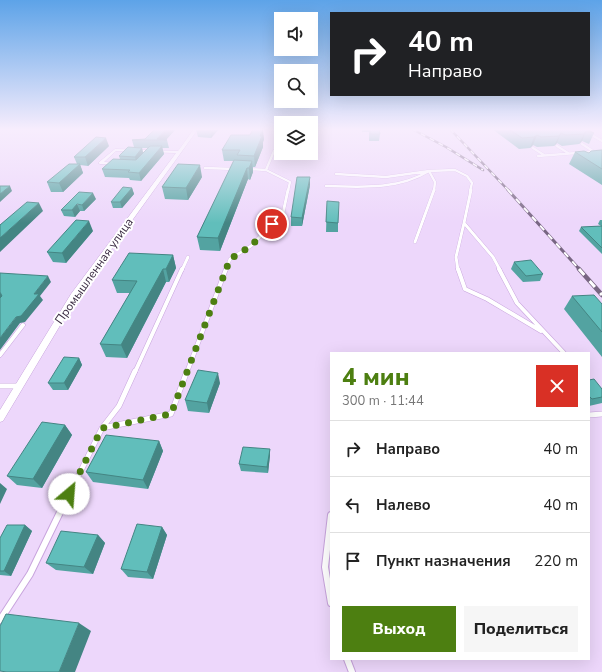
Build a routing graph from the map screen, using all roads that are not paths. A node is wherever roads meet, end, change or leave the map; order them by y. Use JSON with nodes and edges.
{"nodes":[{"id":1,"x":103,"y":160,"type":"edge"},
{"id":2,"x":173,"y":160,"type":"edge"},
{"id":3,"x":270,"y":160,"type":"edge"},
{"id":4,"x":122,"y":164,"type":"edge"},
{"id":5,"x":205,"y":168,"type":"dead end"},
{"id":6,"x":266,"y":170,"type":"junction"},
{"id":7,"x":429,"y":171,"type":"junction"},
{"id":8,"x":336,"y":174,"type":"dead end"},
{"id":9,"x":326,"y":186,"type":"dead end"},
{"id":10,"x":464,"y":223,"type":"junction"},
{"id":11,"x":415,"y":242,"type":"dead end"},
{"id":12,"x":188,"y":257,"type":"dead end"},
{"id":13,"x":23,"y":325,"type":"dead end"},
{"id":14,"x":546,"y":334,"type":"junction"},
{"id":15,"x":563,"y":352,"type":"edge"},
{"id":16,"x":0,"y":355,"type":"edge"},
{"id":17,"x":0,"y":386,"type":"edge"},
{"id":18,"x":19,"y":386,"type":"junction"},
{"id":19,"x":602,"y":414,"type":"edge"},
{"id":20,"x":590,"y":415,"type":"edge"},
{"id":21,"x":0,"y":418,"type":"edge"},
{"id":22,"x":102,"y":428,"type":"junction"},
{"id":23,"x":330,"y":524,"type":"edge"},
{"id":24,"x":330,"y":597,"type":"edge"},
{"id":25,"x":0,"y":620,"type":"edge"},
{"id":26,"x":347,"y":660,"type":"edge"},
{"id":27,"x":352,"y":672,"type":"edge"}],
"edges":[{"from":1,"to":4,"type":"street"},
{"from":2,"to":18,"type":"street","name":"Промышленная улица"},
{"from":3,"to":6,"type":"lane"},
{"from":5,"to":6,"type":"lane"},
{"from":6,"to":22,"type":"lane"},
{"from":7,"to":8,"type":"lane"},
{"from":7,"to":9,"type":"lane"},
{"from":7,"to":10,"type":"lane"},
{"from":7,"to":11,"type":"lane"},
{"from":10,"to":14,"type":"lane"},
{"from":10,"to":14,"type":"lane"},
{"from":12,"to":22,"type":"lane"},
{"from":13,"to":16,"type":"lane"},
{"from":14,"to":15,"type":"lane"},
{"from":17,"to":18,"type":"lane"},
{"from":18,"to":21,"type":"street","name":"Промышленная улица"},
{"from":19,"to":20,"type":"lane"},
{"from":22,"to":25,"type":"lane"},
{"from":23,"to":24,"type":"lane"},
{"from":26,"to":27,"type":"lane"}]}
